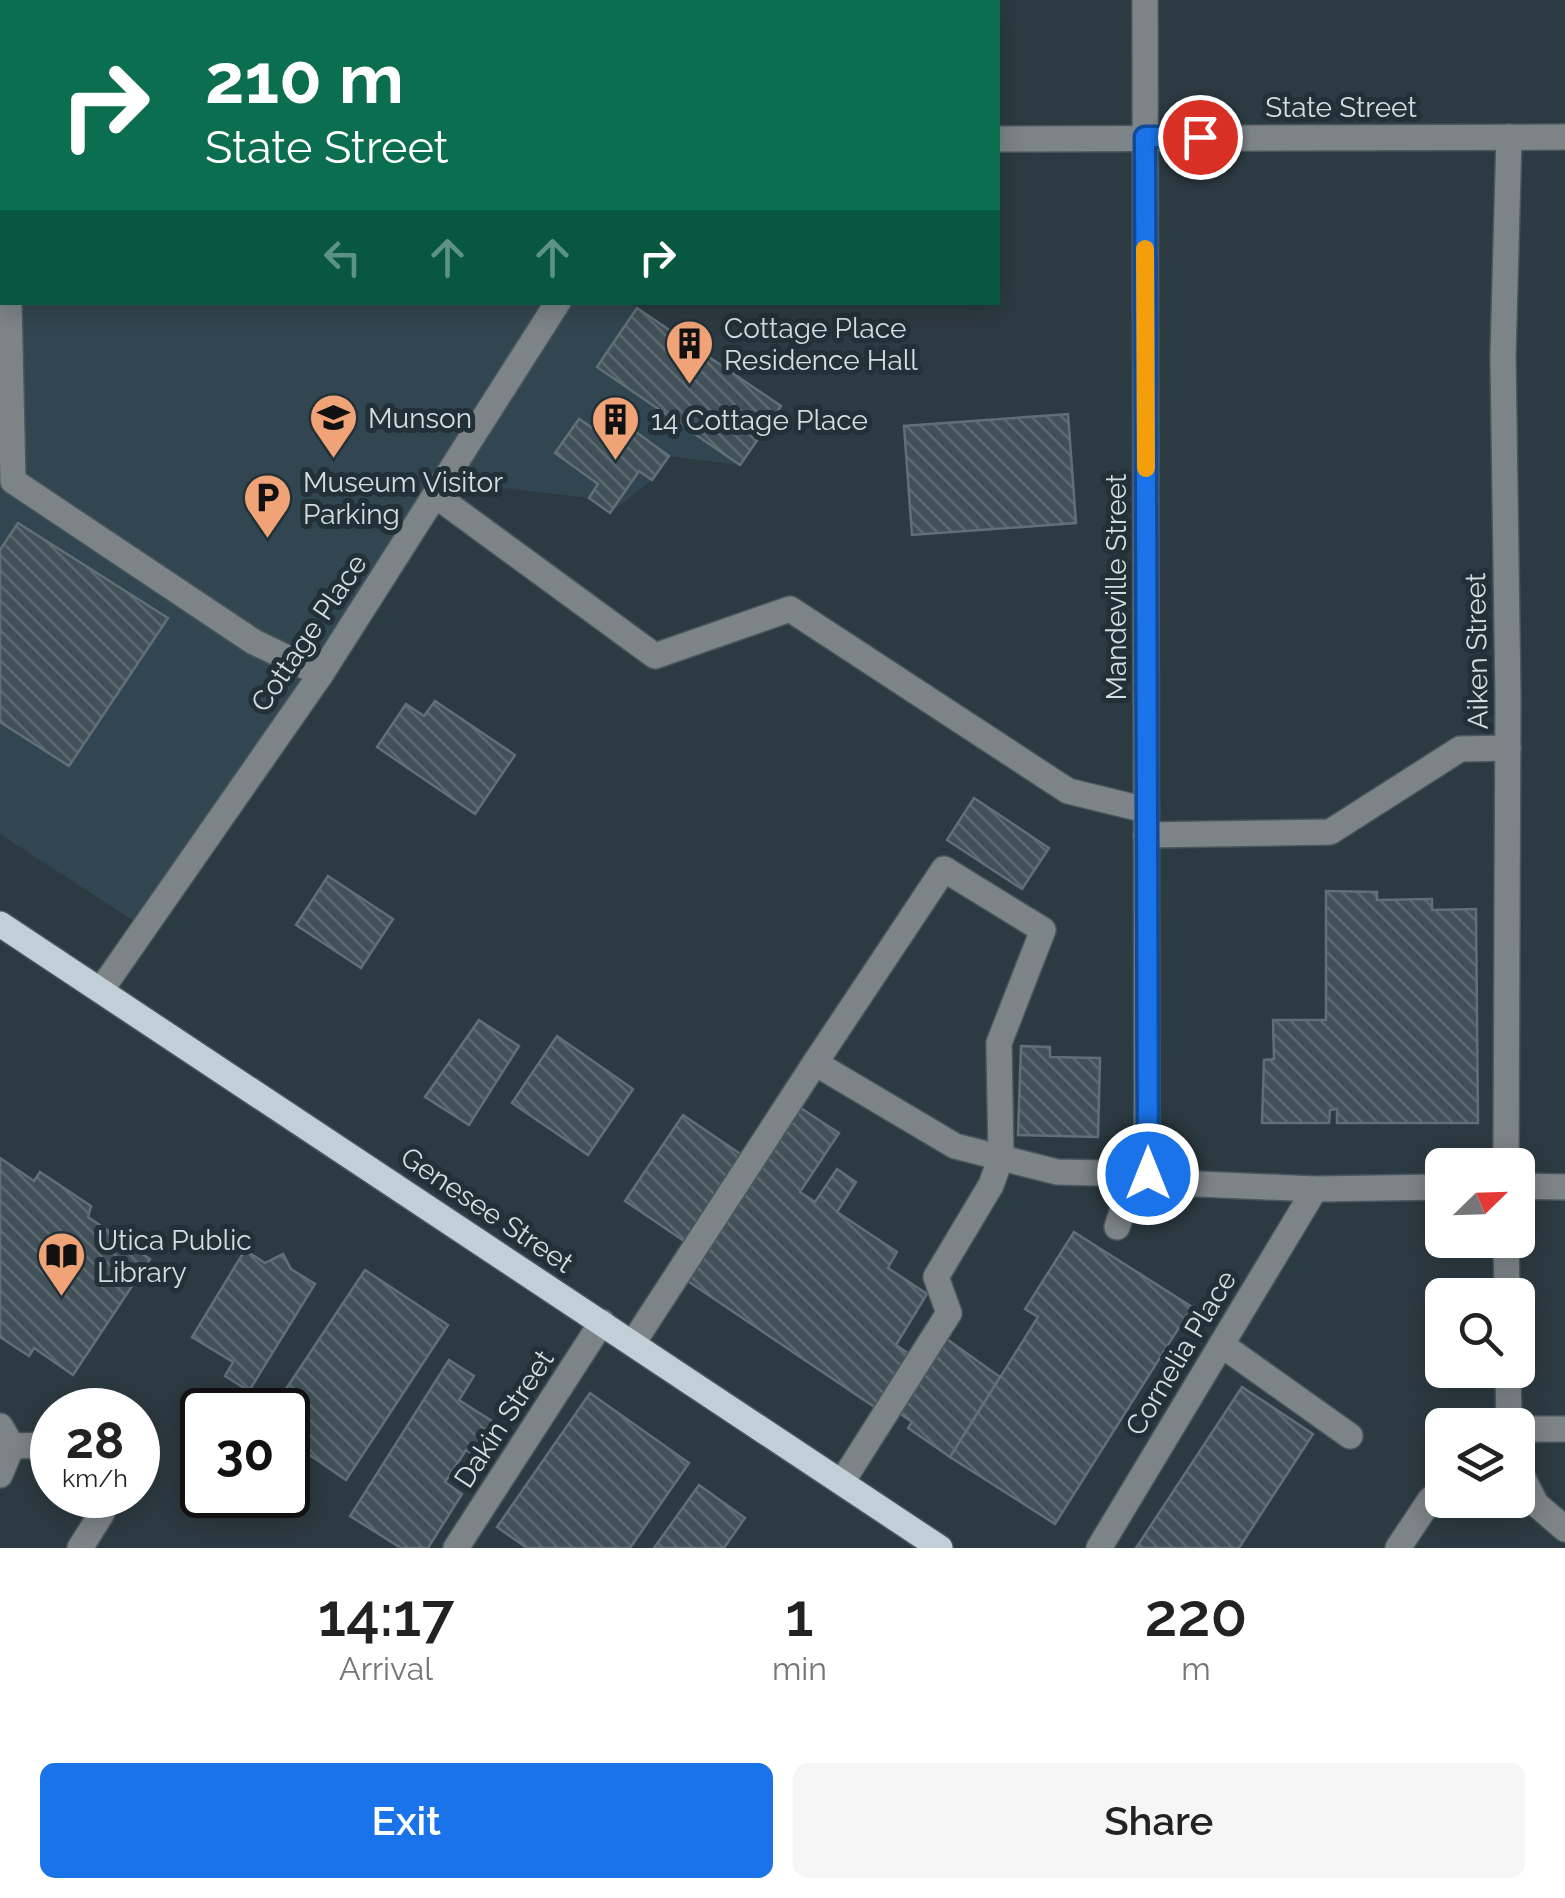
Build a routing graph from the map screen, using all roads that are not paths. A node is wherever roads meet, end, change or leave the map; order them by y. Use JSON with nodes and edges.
{"nodes":[{"id":1,"x":1145,"y":0,"type":"edge"},
{"id":2,"x":1145,"y":137,"type":"junction"},
{"id":3,"x":1509,"y":137,"type":"junction"},
{"id":4,"x":1565,"y":137,"type":"edge"},
{"id":5,"x":1000,"y":140,"type":"edge"},
{"id":6,"x":8,"y":305,"type":"edge"},
{"id":7,"x":556,"y":305,"type":"edge"},
{"id":8,"x":435,"y":496,"type":"junction"},
{"id":9,"x":321,"y":674,"type":"junction"},
{"id":10,"x":1508,"y":748,"type":"junction"},
{"id":11,"x":1146,"y":823,"type":"junction"},
{"id":12,"x":0,"y":924,"type":"edge"},
{"id":13,"x":100,"y":990,"type":"junction"},
{"id":14,"x":815,"y":1063,"type":"junction"},
{"id":15,"x":1506,"y":1148,"type":"edge"},
{"id":16,"x":1000,"y":1157,"type":"junction"},
{"id":17,"x":1148,"y":1174,"type":"junction"},
{"id":18,"x":1535,"y":1186,"type":"edge"},
{"id":19,"x":1425,"y":1187,"type":"edge"},
{"id":20,"x":1565,"y":1187,"type":"edge"},
{"id":21,"x":1315,"y":1189,"type":"junction"},
{"id":22,"x":1118,"y":1227,"type":"dead end"},
{"id":23,"x":602,"y":1322,"type":"junction"},
{"id":24,"x":632,"y":1343,"type":"junction"},
{"id":25,"x":1222,"y":1344,"type":"junction"},
{"id":26,"x":1535,"y":1429,"type":"edge"},
{"id":27,"x":1565,"y":1430,"type":"edge"},
{"id":28,"x":6,"y":1436,"type":"edge"},
{"id":29,"x":1350,"y":1436,"type":"dead end"},
{"id":30,"x":0,"y":1475,"type":"edge"},
{"id":31,"x":842,"y":1482,"type":"junction"},
{"id":32,"x":1535,"y":1502,"type":"edge"},
{"id":33,"x":1425,"y":1508,"type":"edge"},
{"id":34,"x":99,"y":1518,"type":"edge"},
{"id":35,"x":1565,"y":1529,"type":"edge"},
{"id":36,"x":932,"y":1546,"type":"edge"},
{"id":37,"x":80,"y":1548,"type":"edge"},
{"id":38,"x":456,"y":1548,"type":"edge"},
{"id":39,"x":1099,"y":1548,"type":"edge"},
{"id":40,"x":1398,"y":1548,"type":"edge"}],
"edges":[{"from":1,"to":2,"type":"street","name":"Mandeville Street"},
{"from":2,"to":3,"type":"street","name":"State Street"},
{"from":2,"to":5,"type":"street","name":"State Street"},
{"from":2,"to":11,"type":"street","name":"Mandeville Street"},
{"from":3,"to":4,"type":"street","name":"State Street"},
{"from":3,"to":10,"type":"street","name":"Aiken Street"},
{"from":6,"to":9,"type":"street"},
{"from":7,"to":8,"type":"street","name":"Cottage Place"},
{"from":8,"to":9,"type":"street","name":"Cottage Place"},
{"from":8,"to":11,"type":"street"},
{"from":9,"to":13,"type":"street","name":"Cottage Place"},
{"from":10,"to":11,"type":"street"},
{"from":10,"to":15,"type":"street","name":"Aiken Street"},
{"from":11,"to":17,"type":"street","name":"Mandeville Street"},
{"from":12,"to":13,"type":"main road","name":"Genesee Street"},
{"from":13,"to":23,"type":"main road","name":"Genesee Street"},
{"from":14,"to":16,"type":"street"},
{"from":14,"to":16,"type":"street"},
{"from":14,"to":24,"type":"street"},
{"from":16,"to":17,"type":"street"},
{"from":16,"to":31,"type":"street"},
{"from":17,"to":21,"type":"street"},
{"from":17,"to":22,"type":"street"},
{"from":18,"to":20,"type":"street"},
{"from":19,"to":21,"type":"street"},
{"from":21,"to":25,"type":"street","name":"Cornelia Place"},
{"from":23,"to":24,"type":"main road","name":"Genesee Street"},
{"from":23,"to":38,"type":"street","name":"Dakin Street"},
{"from":24,"to":31,"type":"main road","name":"Genesee Street"},
{"from":25,"to":29,"type":"street"},
{"from":25,"to":39,"type":"street","name":"Cornelia Place"},
{"from":26,"to":27,"type":"street"},
{"from":28,"to":30,"type":"street"},
{"from":31,"to":36,"type":"main road","name":"Genesee Street"},
{"from":32,"to":35,"type":"street"},
{"from":33,"to":40,"type":"street"},
{"from":34,"to":37,"type":"street"}]}
